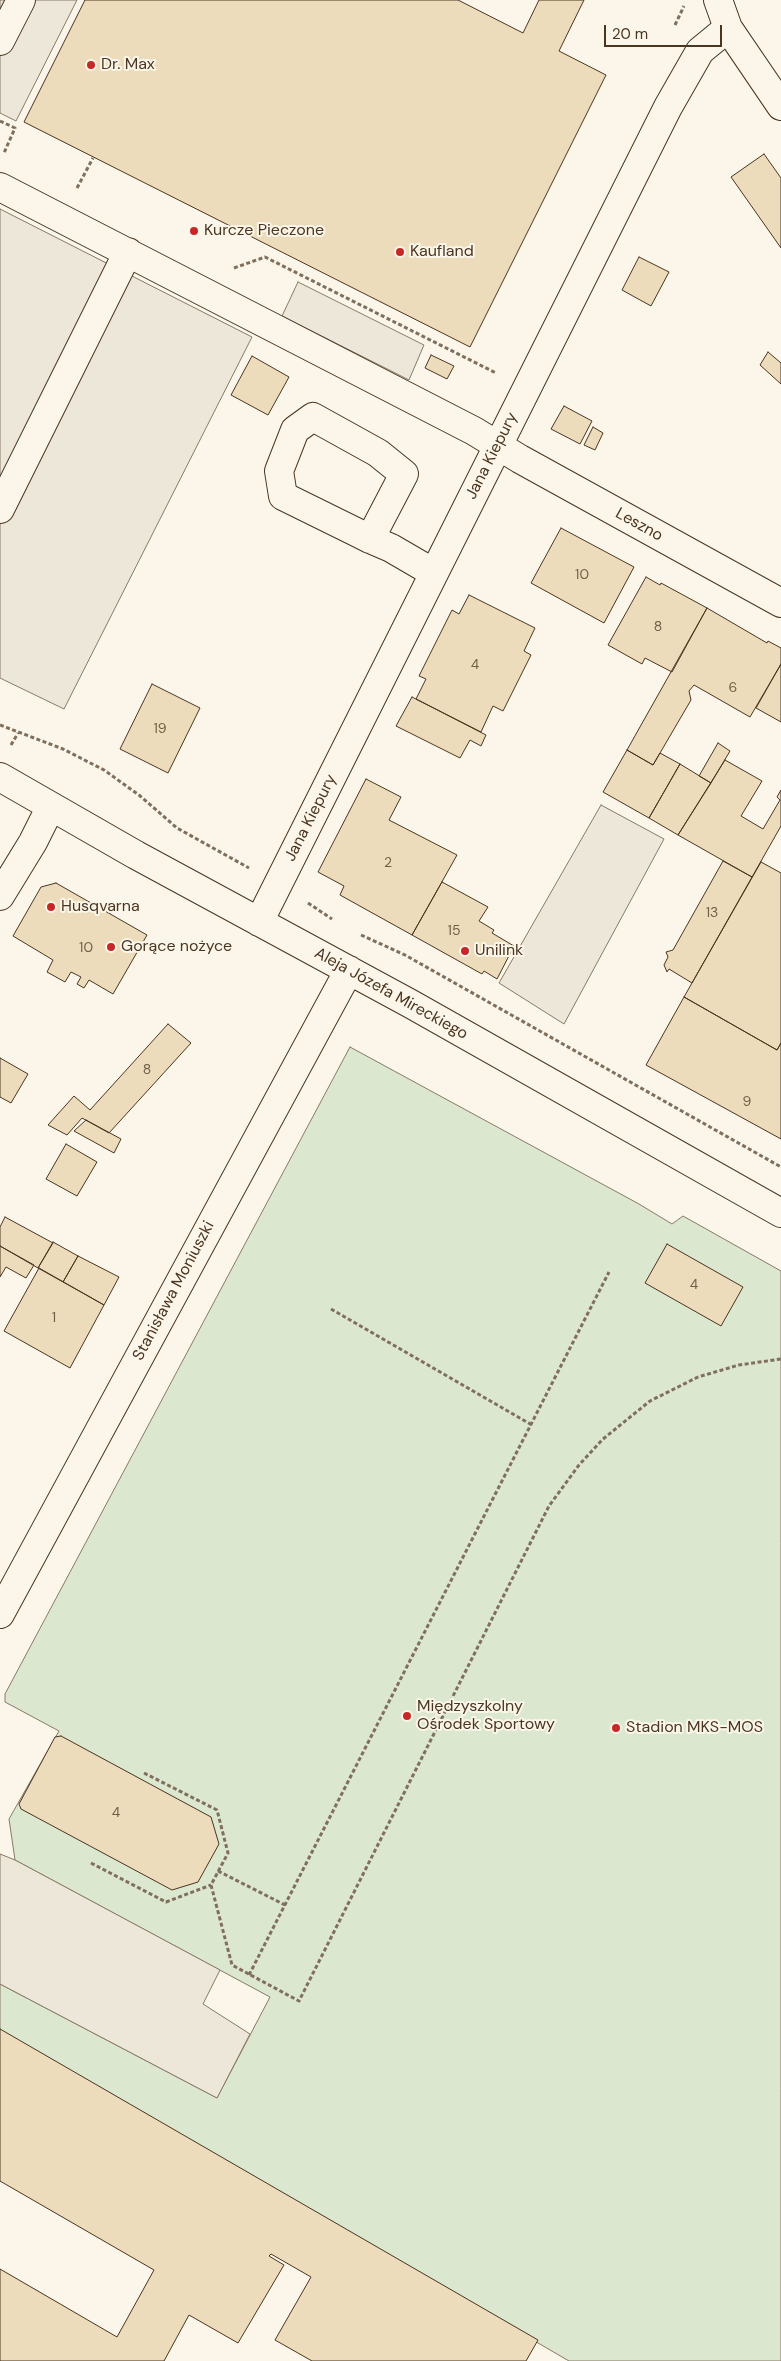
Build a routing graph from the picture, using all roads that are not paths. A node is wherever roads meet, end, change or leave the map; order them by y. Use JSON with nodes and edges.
{"nodes":[{"id":1,"x":20,"y":0,"type":"edge"},
{"id":2,"x":718,"y":0,"type":"edge"},
{"id":3,"x":728,"y":28,"type":"junction"},
{"id":4,"x":0,"y":41,"type":"edge"},
{"id":5,"x":781,"y":106,"type":"edge"},
{"id":6,"x":0,"y":187,"type":"edge"},
{"id":7,"x":128,"y":252,"type":"junction"},
{"id":8,"x":498,"y":446,"type":"junction"},
{"id":9,"x":0,"y":509,"type":"edge"},
{"id":10,"x":370,"y":539,"type":"junction"},
{"id":11,"x":434,"y":572,"type":"junction"},
{"id":12,"x":781,"y":603,"type":"edge"},
{"id":13,"x":0,"y":777,"type":"edge"},
{"id":14,"x":50,"y":808,"type":"junction"},
{"id":15,"x":0,"y":896,"type":"edge"},
{"id":16,"x":260,"y":922,"type":"junction"},
{"id":17,"x":349,"y":970,"type":"junction"},
{"id":18,"x":781,"y":1213,"type":"edge"},
{"id":19,"x":0,"y":1614,"type":"edge"}],
"edges":[{"from":1,"to":4,"type":"street"},
{"from":2,"to":3,"type":"street"},
{"from":3,"to":5,"type":"street"},
{"from":3,"to":8,"type":"street","name":"Jana Kiepury"},
{"from":6,"to":7,"type":"street","name":"Leszno"},
{"from":7,"to":8,"type":"street","name":"Leszno"},
{"from":7,"to":9,"type":"street"},
{"from":8,"to":11,"type":"street","name":"Jana Kiepury"},
{"from":8,"to":12,"type":"street","name":"Leszno"},
{"from":10,"to":10,"type":"street"},
{"from":10,"to":11,"type":"street"},
{"from":11,"to":16,"type":"street","name":"Jana Kiepury"},
{"from":13,"to":14,"type":"street","name":"Aleja Józefa Mireckiego"},
{"from":14,"to":15,"type":"street"},
{"from":14,"to":16,"type":"street","name":"Aleja Józefa Mireckiego"},
{"from":16,"to":17,"type":"street","name":"Aleja Józefa Mireckiego"},
{"from":17,"to":18,"type":"street","name":"Aleja Józefa Mireckiego"},
{"from":17,"to":19,"type":"street","name":"Stanisława Moniuszki"}]}
